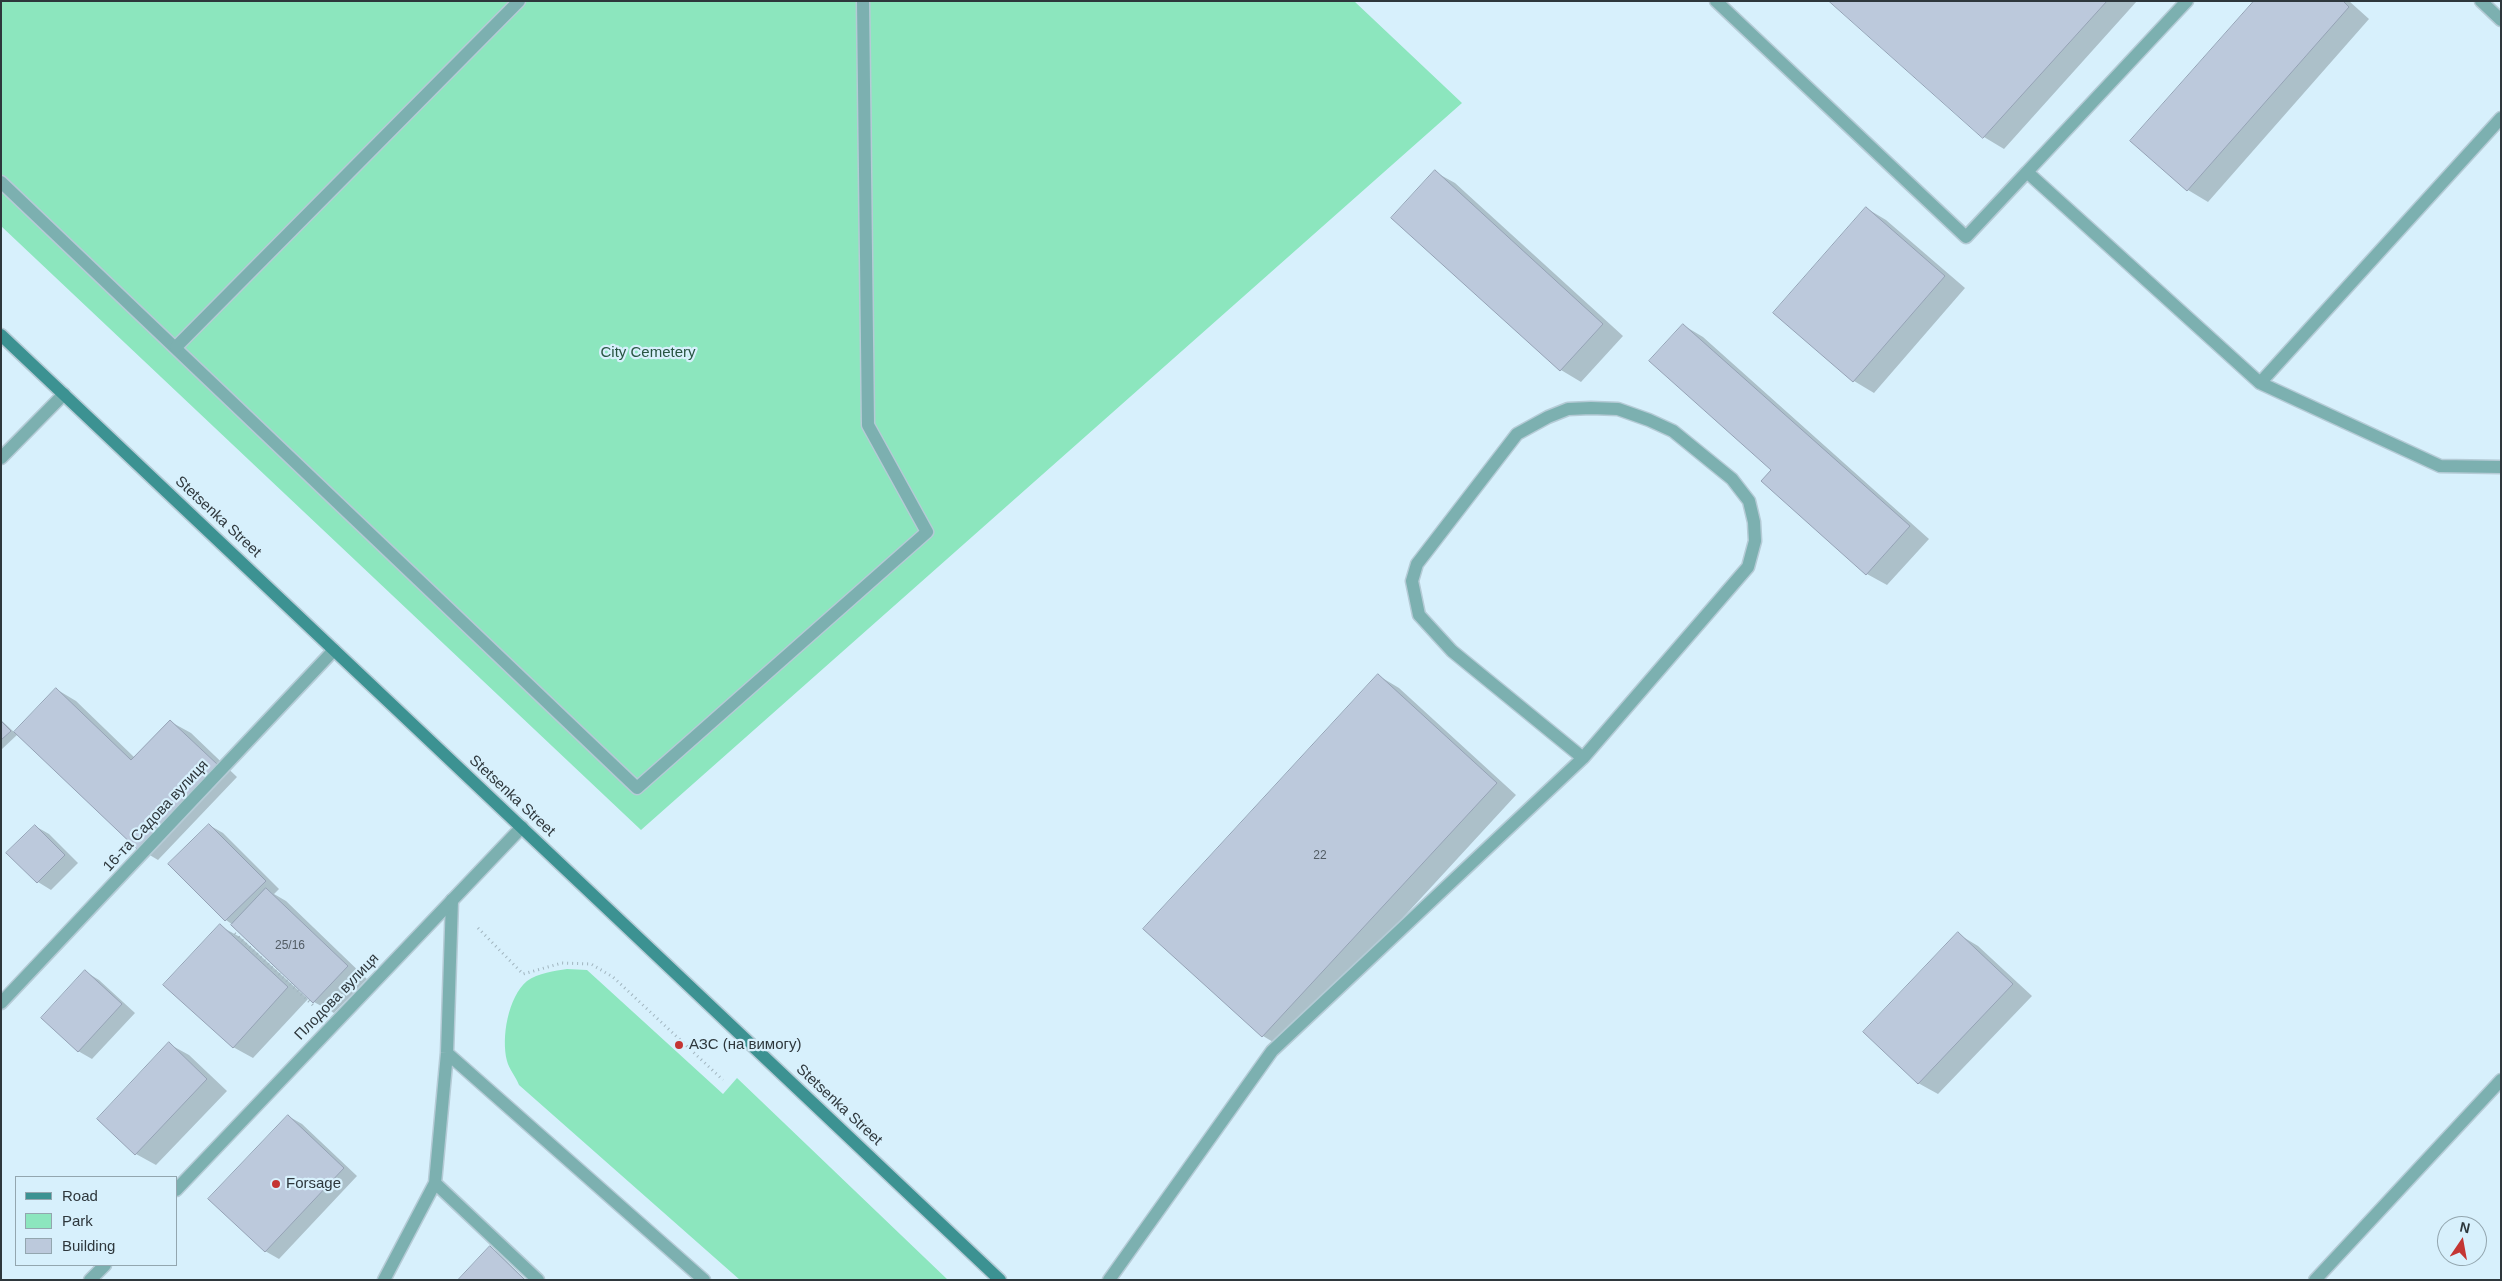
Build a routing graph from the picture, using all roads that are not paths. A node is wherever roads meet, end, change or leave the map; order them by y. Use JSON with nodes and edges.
{"nodes":[{"id":1,"x":519,"y":1,"type":"edge"},
{"id":2,"x":863,"y":1,"type":"edge"},
{"id":3,"x":1716,"y":1,"type":"edge"},
{"id":4,"x":2187,"y":1,"type":"edge"},
{"id":5,"x":2480,"y":1,"type":"edge"},
{"id":6,"x":2501,"y":20,"type":"edge"},
{"id":7,"x":2501,"y":118,"type":"edge"},
{"id":8,"x":2027,"y":172,"type":"junction"},
{"id":9,"x":1,"y":182,"type":"edge"},
{"id":10,"x":1,"y":335,"type":"edge"},
{"id":11,"x":176,"y":348,"type":"junction"},
{"id":12,"x":2260,"y":383,"type":"junction"},
{"id":13,"x":64,"y":394,"type":"junction"},
{"id":14,"x":1,"y":458,"type":"edge"},
{"id":15,"x":2501,"y":468,"type":"edge"},
{"id":16,"x":334,"y":650,"type":"junction"},
{"id":17,"x":1583,"y":758,"type":"junction"},
{"id":18,"x":522,"y":827,"type":"junction"},
{"id":19,"x":452,"y":900,"type":"junction"},
{"id":20,"x":1,"y":1003,"type":"edge"},
{"id":21,"x":447,"y":1053,"type":"junction"},
{"id":22,"x":2501,"y":1080,"type":"edge"},
{"id":23,"x":435,"y":1183,"type":"junction"},
{"id":24,"x":178,"y":1188,"type":"edge"},
{"id":25,"x":104,"y":1266,"type":"edge"},
{"id":26,"x":90,"y":1280,"type":"edge"},
{"id":27,"x":384,"y":1280,"type":"edge"},
{"id":28,"x":538,"y":1280,"type":"edge"},
{"id":29,"x":704,"y":1280,"type":"edge"},
{"id":30,"x":1000,"y":1280,"type":"edge"},
{"id":31,"x":1108,"y":1280,"type":"edge"},
{"id":32,"x":2315,"y":1280,"type":"edge"}],
"edges":[{"from":1,"to":11,"type":"street"},
{"from":2,"to":11,"type":"street"},
{"from":3,"to":8,"type":"street"},
{"from":4,"to":8,"type":"street"},
{"from":5,"to":6,"type":"street"},
{"from":7,"to":12,"type":"street"},
{"from":8,"to":12,"type":"street"},
{"from":9,"to":11,"type":"street"},
{"from":10,"to":13,"type":"main road","name":"Stetsenka Street"},
{"from":12,"to":15,"type":"street"},
{"from":13,"to":14,"type":"street"},
{"from":13,"to":16,"type":"main road","name":"Stetsenka Street"},
{"from":16,"to":18,"type":"main road","name":"Stetsenka Street"},
{"from":16,"to":20,"type":"street","name":"16-та Садова вулиця"},
{"from":17,"to":17,"type":"street"},
{"from":17,"to":31,"type":"street"},
{"from":18,"to":19,"type":"street","name":"Плодова вулиця"},
{"from":18,"to":30,"type":"main road","name":"Stetsenka Street"},
{"from":19,"to":21,"type":"street"},
{"from":19,"to":24,"type":"street","name":"Плодова вулиця"},
{"from":21,"to":23,"type":"street"},
{"from":21,"to":29,"type":"street"},
{"from":22,"to":32,"type":"street"},
{"from":23,"to":27,"type":"street"},
{"from":23,"to":28,"type":"street"},
{"from":25,"to":26,"type":"street"}]}
